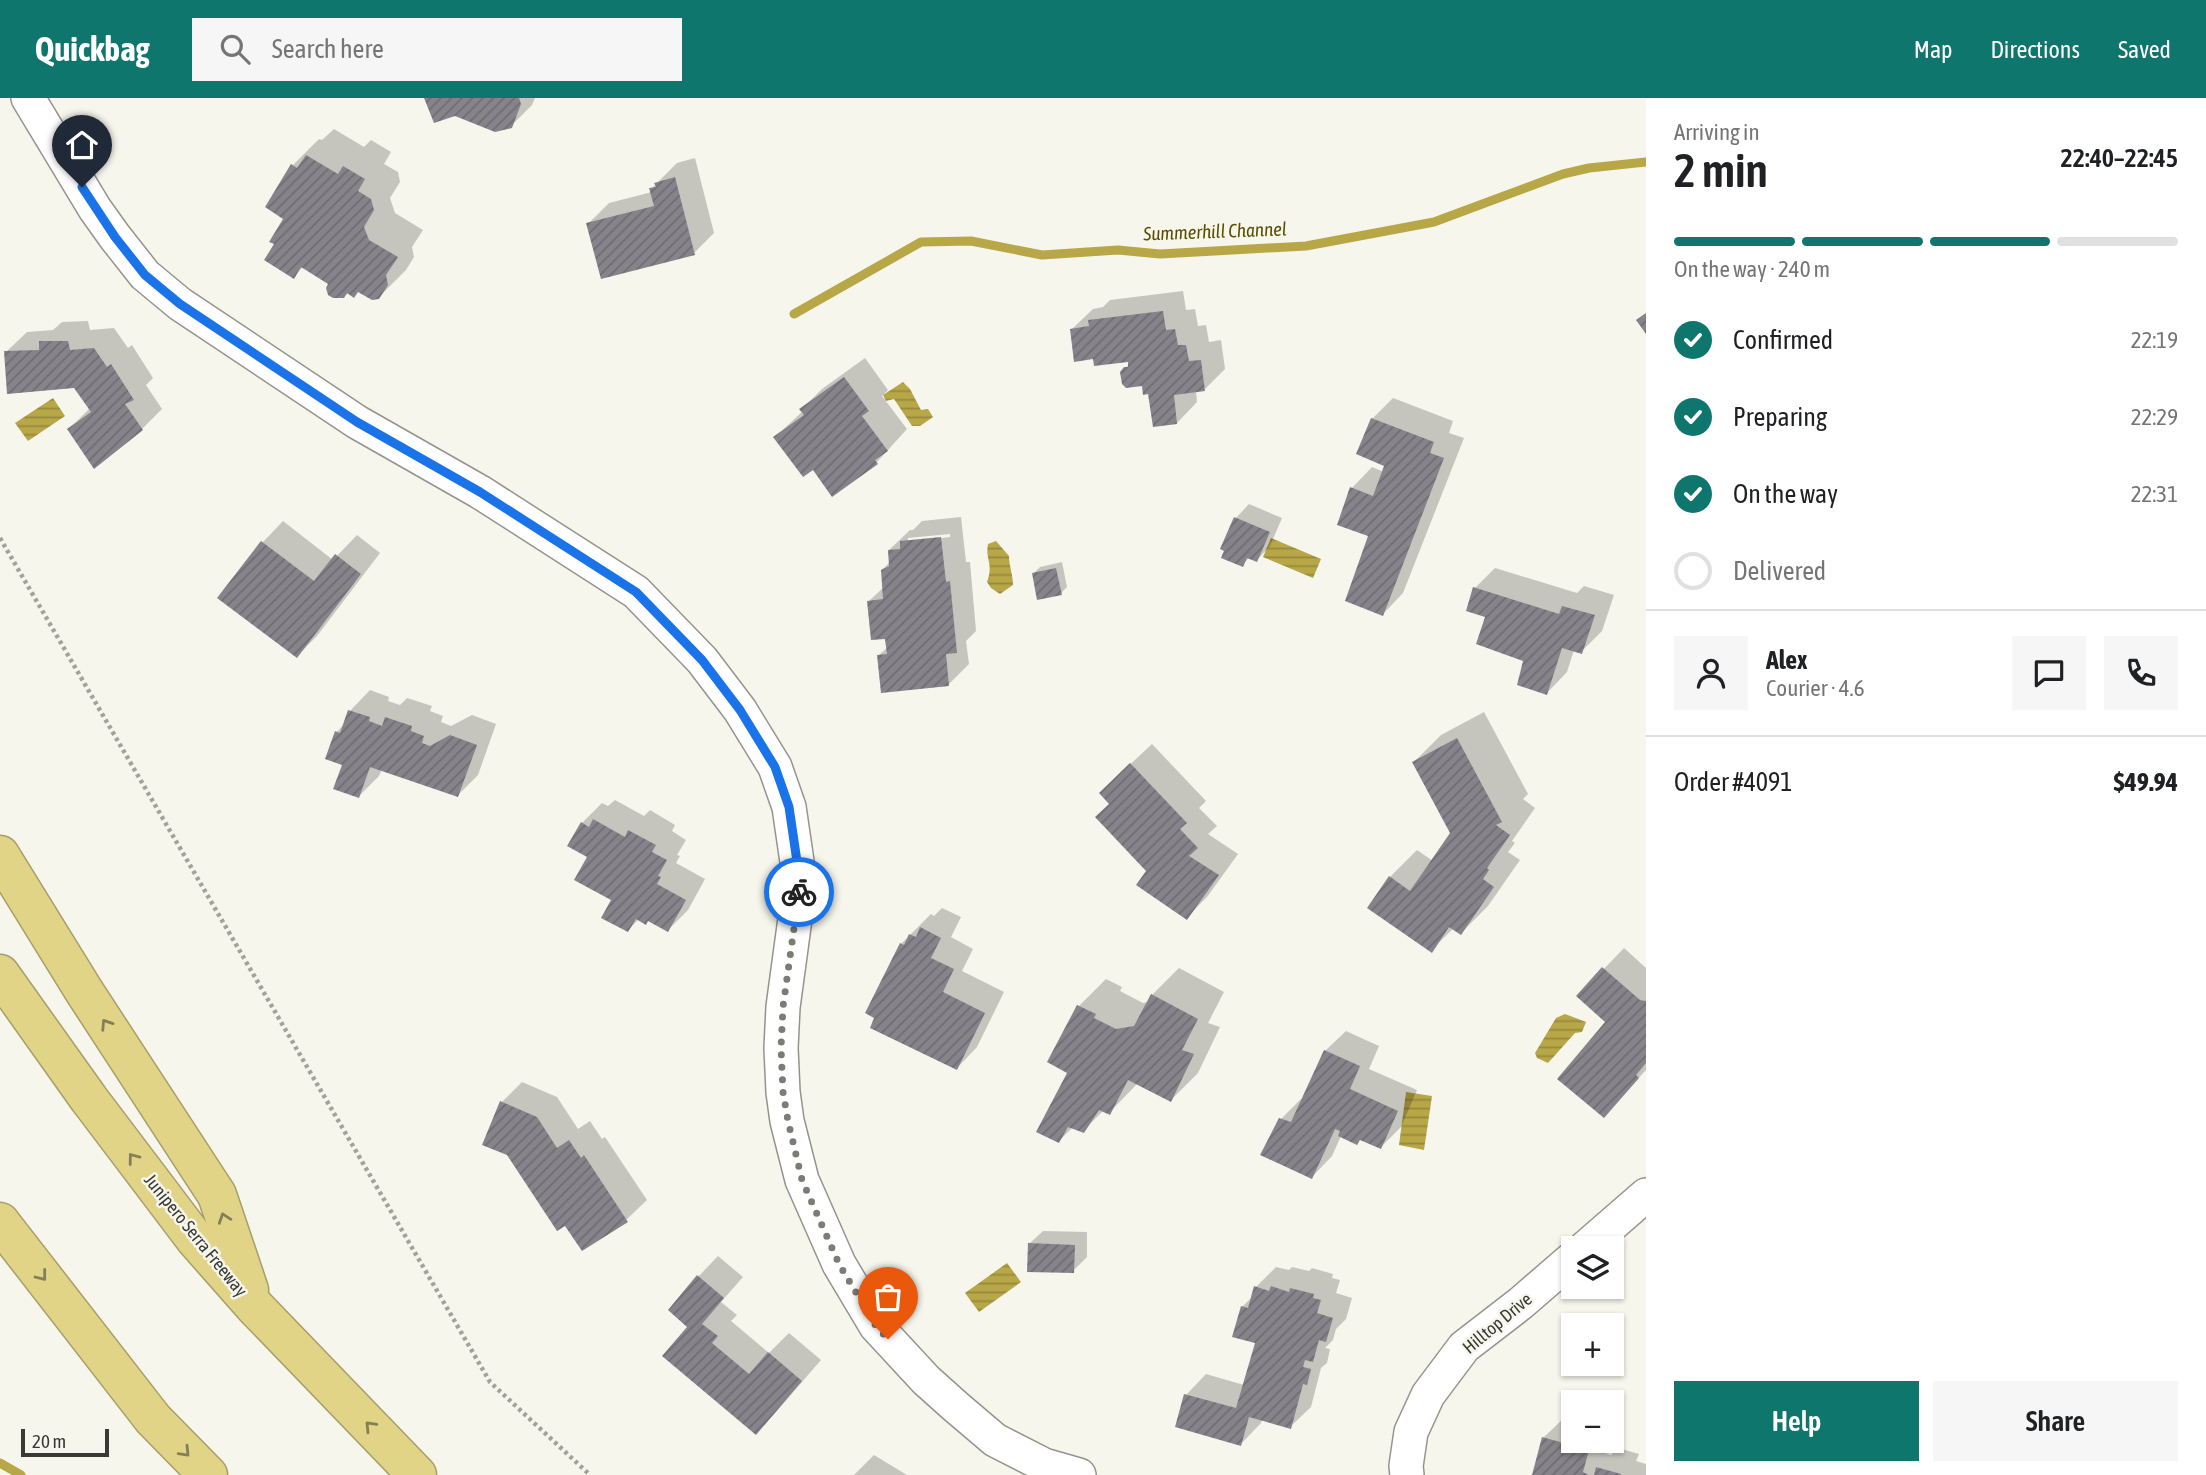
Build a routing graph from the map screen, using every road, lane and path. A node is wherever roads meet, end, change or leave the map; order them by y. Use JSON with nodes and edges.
{"nodes":[{"id":1,"x":28,"y":98,"type":"edge"},
{"id":2,"x":0,"y":538,"type":"edge"},
{"id":3,"x":0,"y":855,"type":"edge"},
{"id":4,"x":0,"y":974,"type":"edge"},
{"id":5,"x":1646,"y":1195,"type":"edge"},
{"id":6,"x":0,"y":1222,"type":"edge"},
{"id":7,"x":1599,"y":1236,"type":"edge"},
{"id":8,"x":1561,"y":1268,"type":"edge"},
{"id":9,"x":254,"y":1306,"type":"junction"},
{"id":10,"x":208,"y":1475,"type":"edge"},
{"id":11,"x":418,"y":1475,"type":"edge"},
{"id":12,"x":590,"y":1475,"type":"edge"},
{"id":13,"x":1079,"y":1475,"type":"edge"},
{"id":14,"x":1407,"y":1475,"type":"edge"}],
"edges":[{"from":1,"to":13,"type":"street"},
{"from":2,"to":12,"type":"path"},
{"from":9,"to":3,"type":"highway","one_way":true},
{"from":9,"to":4,"type":"highway","name":"Junipero Serra Freeway","one_way":true},
{"from":5,"to":7,"type":"street"},
{"from":6,"to":10,"type":"highway","one_way":true},
{"from":8,"to":14,"type":"street","name":"Hilltop Drive"},
{"from":11,"to":9,"type":"highway","name":"Junipero Serra Freeway","one_way":true}]}
